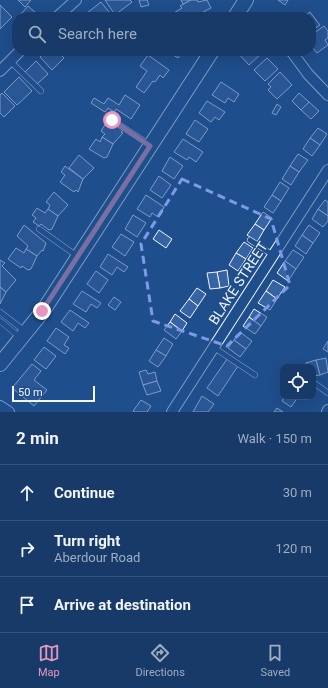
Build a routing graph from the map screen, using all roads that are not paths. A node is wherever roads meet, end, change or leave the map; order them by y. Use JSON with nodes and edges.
{"nodes":[{"id":1,"x":76,"y":0,"type":"edge"},
{"id":2,"x":246,"y":0,"type":"edge"},
{"id":3,"x":63,"y":12,"type":"edge"},
{"id":4,"x":238,"y":12,"type":"edge"},
{"id":5,"x":15,"y":56,"type":"edge"},
{"id":6,"x":209,"y":56,"type":"edge"},
{"id":7,"x":295,"y":56,"type":"edge"},
{"id":8,"x":10,"y":61,"type":"junction"},
{"id":9,"x":0,"y":71,"type":"edge"},
{"id":10,"x":41,"y":91,"type":"dead end"},
{"id":11,"x":328,"y":95,"type":"edge"},
{"id":12,"x":112,"y":120,"type":"dead end"},
{"id":13,"x":150,"y":146,"type":"junction"},
{"id":14,"x":328,"y":170,"type":"edge"},
{"id":15,"x":39,"y":229,"type":"dead end"},
{"id":16,"x":250,"y":240,"type":"dead end"},
{"id":17,"x":273,"y":255,"type":"junction"},
{"id":18,"x":78,"y":256,"type":"junction"},
{"id":19,"x":0,"y":312,"type":"edge"},
{"id":20,"x":0,"y":321,"type":"edge"},
{"id":21,"x":24,"y":335,"type":"junction"},
{"id":22,"x":213,"y":347,"type":"junction"},
{"id":23,"x":0,"y":364,"type":"edge"},
{"id":24,"x":256,"y":376,"type":"dead end"},
{"id":25,"x":316,"y":384,"type":"edge"},
{"id":26,"x":328,"y":393,"type":"edge"},
{"id":27,"x":0,"y":406,"type":"edge"},
{"id":28,"x":9,"y":412,"type":"edge"},
{"id":29,"x":172,"y":412,"type":"edge"}],
"edges":[{"from":1,"to":3,"type":"street"},
{"from":2,"to":4,"type":"main road"},
{"from":5,"to":8,"type":"street"},
{"from":6,"to":13,"type":"main road"},
{"from":7,"to":11,"type":"street"},
{"from":8,"to":9,"type":"street"},
{"from":8,"to":10,"type":"lane"},
{"from":12,"to":13,"type":"lane"},
{"from":13,"to":18,"type":"main road"},
{"from":14,"to":17,"type":"street","name":"BLAKE STREET"},
{"from":15,"to":18,"type":"lane"},
{"from":16,"to":17,"type":"lane"},
{"from":17,"to":22,"type":"street","name":"BLAKE STREET"},
{"from":18,"to":21,"type":"main road"},
{"from":19,"to":21,"type":"lane"},
{"from":20,"to":21,"type":"lane"},
{"from":21,"to":23,"type":"main road"},
{"from":22,"to":24,"type":"lane"},
{"from":22,"to":29,"type":"street","name":"BLAKE STREET"},
{"from":25,"to":26,"type":"lane"},
{"from":27,"to":28,"type":"street"}]}
